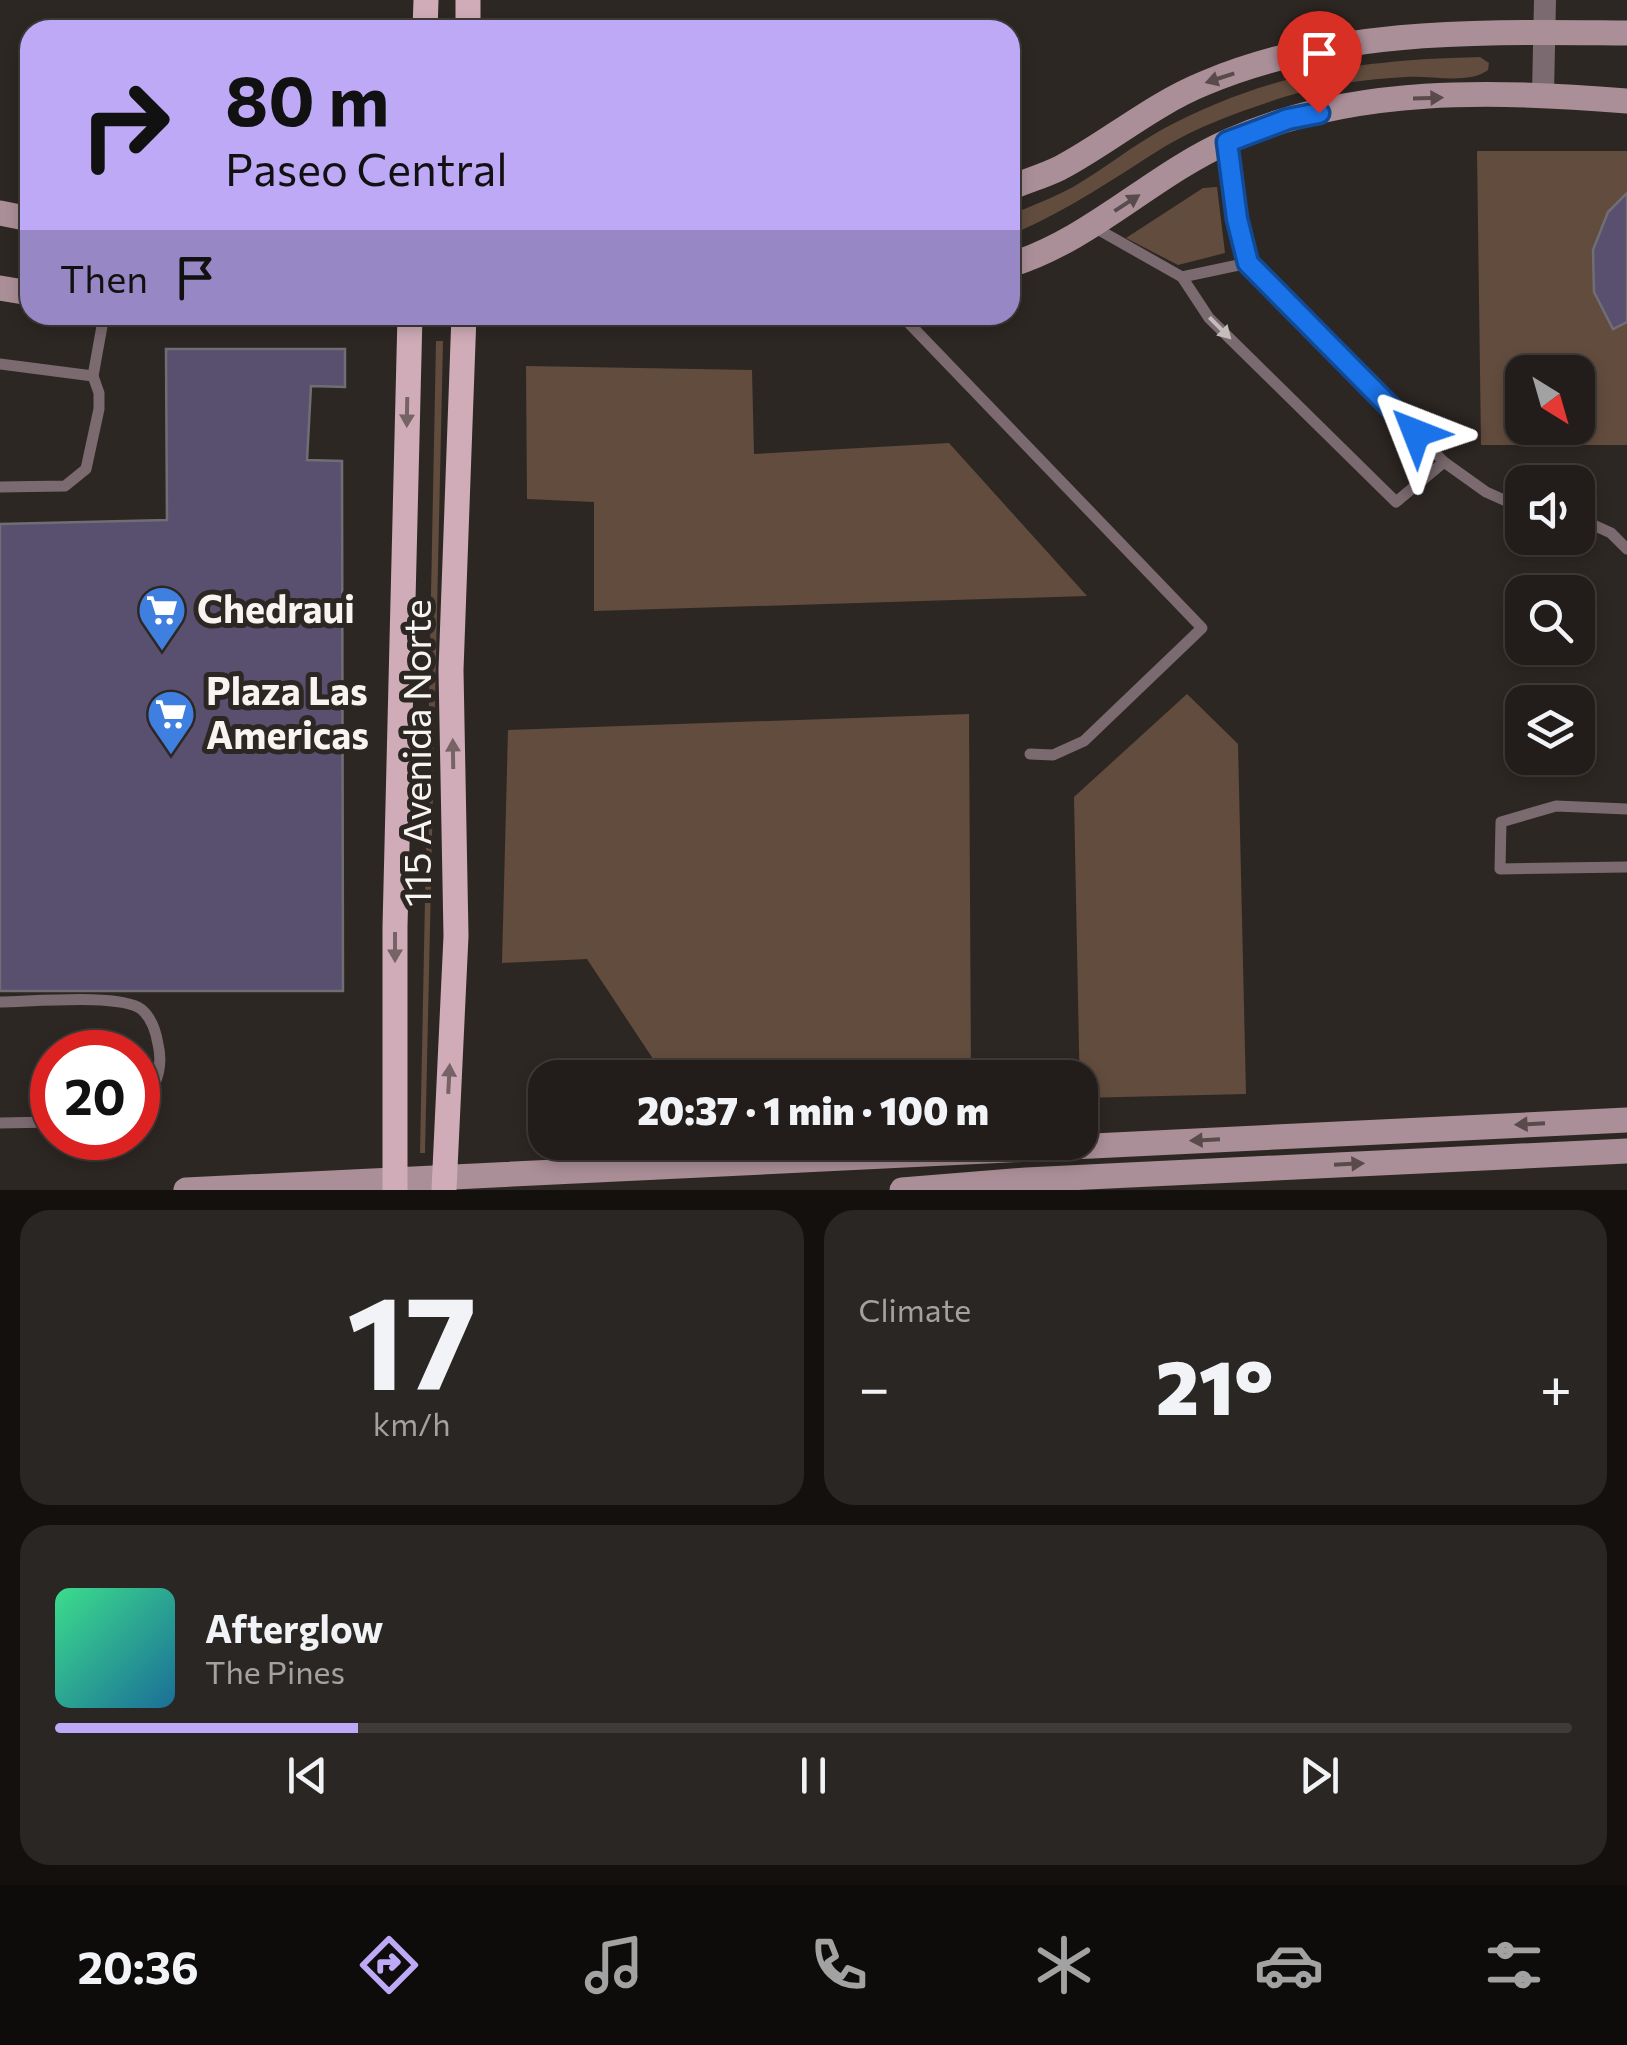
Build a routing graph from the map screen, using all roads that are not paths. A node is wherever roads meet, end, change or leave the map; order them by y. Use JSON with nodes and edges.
{"nodes":[{"id":1,"x":1545,"y":0,"type":"edge"},
{"id":2,"x":1546,"y":32,"type":"junction"},
{"id":3,"x":1627,"y":32,"type":"edge"},
{"id":4,"x":1543,"y":94,"type":"junction"},
{"id":5,"x":1627,"y":101,"type":"edge"},
{"id":6,"x":1227,"y":142,"type":"junction"},
{"id":7,"x":1020,"y":184,"type":"edge"},
{"id":8,"x":1092,"y":226,"type":"junction"},
{"id":9,"x":1020,"y":260,"type":"edge"},
{"id":10,"x":1248,"y":263,"type":"junction"},
{"id":11,"x":1182,"y":277,"type":"junction"},
{"id":12,"x":102,"y":325,"type":"edge"},
{"id":13,"x":410,"y":325,"type":"edge"},
{"id":14,"x":464,"y":325,"type":"edge"},
{"id":15,"x":911,"y":325,"type":"edge"},
{"id":16,"x":0,"y":364,"type":"edge"},
{"id":17,"x":92,"y":376,"type":"junction"},
{"id":18,"x":1444,"y":462,"type":"junction"},
{"id":19,"x":0,"y":487,"type":"edge"},
{"id":20,"x":1505,"y":500,"type":"edge"},
{"id":21,"x":1595,"y":525,"type":"edge"},
{"id":22,"x":1627,"y":549,"type":"edge"},
{"id":23,"x":1030,"y":754,"type":"dead end"},
{"id":24,"x":1627,"y":808,"type":"edge"},
{"id":25,"x":1627,"y":867,"type":"edge"},
{"id":26,"x":0,"y":1002,"type":"edge"},
{"id":27,"x":155,"y":1030,"type":"edge"},
{"id":28,"x":1627,"y":1120,"type":"edge"},
{"id":29,"x":30,"y":1122,"type":"edge"},
{"id":30,"x":0,"y":1123,"type":"edge"},
{"id":31,"x":1627,"y":1151,"type":"edge"},
{"id":32,"x":445,"y":1183,"type":"edge"},
{"id":33,"x":395,"y":1184,"type":"edge"},
{"id":34,"x":186,"y":1190,"type":"edge"},
{"id":35,"x":902,"y":1190,"type":"edge"}],
"edges":[{"from":1,"to":2,"type":"street"},
{"from":2,"to":3,"type":"main road"},
{"from":2,"to":4,"type":"street"},
{"from":2,"to":7,"type":"main road","one_way":true},
{"from":4,"to":5,"type":"main road"},
{"from":6,"to":4,"type":"main road","one_way":true},
{"from":8,"to":6,"type":"main road","one_way":true},
{"from":6,"to":10,"type":"lane"},
{"from":8,"to":9,"type":"main road"},
{"from":8,"to":11,"type":"lane"},
{"from":10,"to":11,"type":"lane"},
{"from":10,"to":18,"type":"lane"},
{"from":11,"to":18,"type":"lane","one_way":true},
{"from":12,"to":17,"type":"lane"},
{"from":13,"to":33,"type":"main road","name":"115 Avenida Norte","one_way":true},
{"from":32,"to":14,"type":"main road","name":"115 Avenida Norte","one_way":true},
{"from":15,"to":23,"type":"lane"},
{"from":16,"to":17,"type":"lane"},
{"from":17,"to":19,"type":"lane"},
{"from":18,"to":20,"type":"lane"},
{"from":21,"to":22,"type":"lane"},
{"from":24,"to":25,"type":"lane"},
{"from":26,"to":27,"type":"lane"},
{"from":28,"to":32,"type":"main road","one_way":true},
{"from":29,"to":30,"type":"lane"},
{"from":35,"to":31,"type":"main road","one_way":true},
{"from":32,"to":33,"type":"main road"},
{"from":33,"to":34,"type":"main road"}]}
